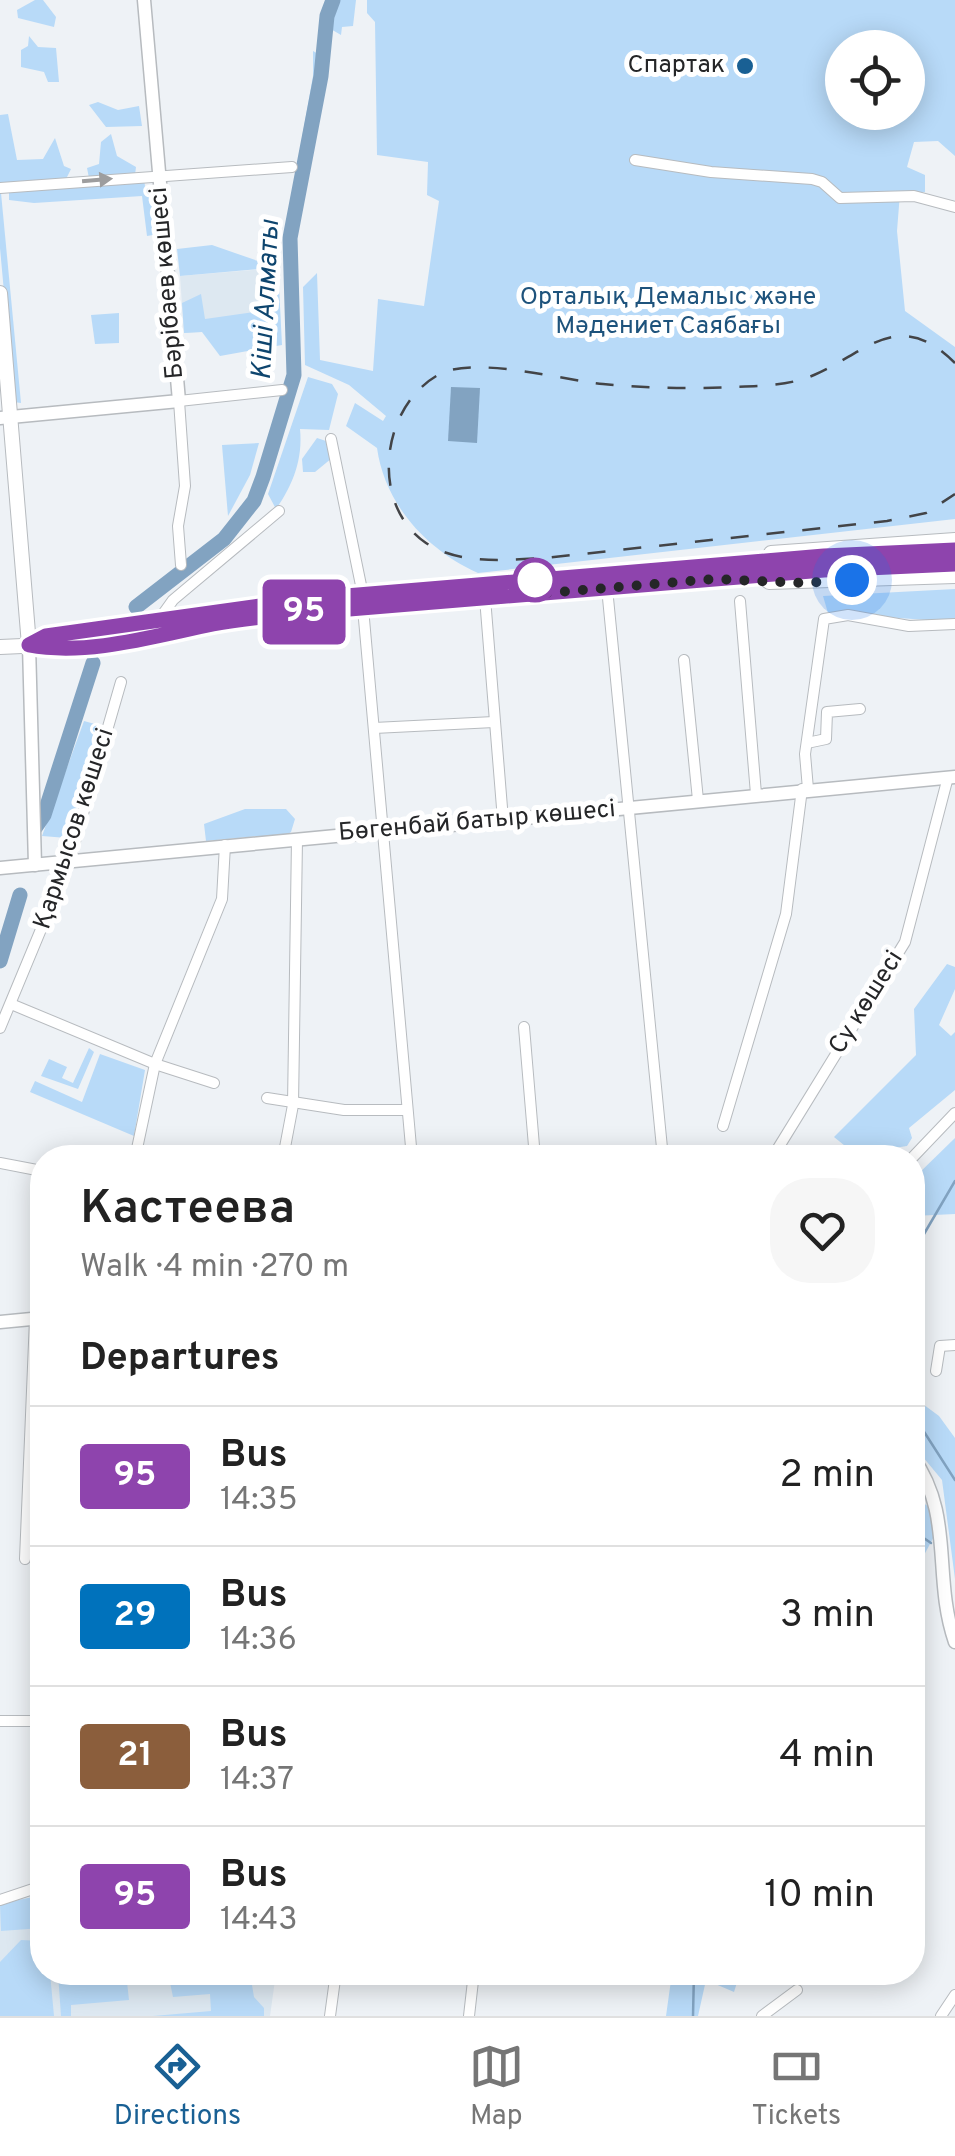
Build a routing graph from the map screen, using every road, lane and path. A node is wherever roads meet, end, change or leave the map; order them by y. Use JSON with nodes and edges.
{"nodes":[{"id":1,"x":144,"y":0,"type":"edge"},
{"id":2,"x":634,"y":160,"type":"dead end"},
{"id":3,"x":292,"y":167,"type":"dead end"},
{"id":4,"x":159,"y":175,"type":"junction"},
{"id":5,"x":0,"y":188,"type":"edge"},
{"id":6,"x":955,"y":207,"type":"edge"},
{"id":7,"x":0,"y":293,"type":"edge"},
{"id":8,"x":282,"y":390,"type":"dead end"},
{"id":9,"x":179,"y":401,"type":"junction"},
{"id":10,"x":6,"y":418,"type":"edge"},
{"id":11,"x":332,"y":440,"type":"dead end"},
{"id":12,"x":278,"y":510,"type":"dead end"},
{"id":13,"x":955,"y":540,"type":"edge"},
{"id":14,"x":955,"y":550,"type":"edge"},
{"id":15,"x":824,"y":563,"type":"junction"},
{"id":16,"x":955,"y":564,"type":"edge"},
{"id":17,"x":180,"y":565,"type":"dead end"},
{"id":18,"x":713,"y":572,"type":"junction"},
{"id":19,"x":955,"y":576,"type":"edge"},
{"id":20,"x":607,"y":588,"type":"junction"},
{"id":21,"x":485,"y":598,"type":"junction"},
{"id":22,"x":364,"y":601,"type":"junction"},
{"id":23,"x":740,"y":601,"type":"dead end"},
{"id":24,"x":156,"y":623,"type":"junction"},
{"id":25,"x":955,"y":624,"type":"edge"},
{"id":26,"x":29,"y":645,"type":"junction"},
{"id":27,"x":0,"y":647,"type":"edge"},
{"id":28,"x":684,"y":660,"type":"dead end"},
{"id":29,"x":121,"y":682,"type":"dead end"},
{"id":30,"x":860,"y":708,"type":"dead end"},
{"id":31,"x":494,"y":722,"type":"junction"},
{"id":32,"x":374,"y":728,"type":"junction"},
{"id":33,"x":807,"y":743,"type":"junction"},
{"id":34,"x":952,"y":777,"type":"edge"},
{"id":35,"x":805,"y":789,"type":"junction"},
{"id":36,"x":756,"y":794,"type":"junction"},
{"id":37,"x":698,"y":800,"type":"junction"},
{"id":38,"x":630,"y":808,"type":"junction"},
{"id":39,"x":502,"y":820,"type":"junction"},
{"id":40,"x":383,"y":832,"type":"junction"},
{"id":41,"x":297,"y":839,"type":"junction"},
{"id":42,"x":226,"y":846,"type":"junction"},
{"id":43,"x":69,"y":862,"type":"junction"},
{"id":44,"x":35,"y":865,"type":"junction"},
{"id":45,"x":0,"y":868,"type":"edge"},
{"id":46,"x":11,"y":1004,"type":"junction"},
{"id":47,"x":524,"y":1027,"type":"dead end"},
{"id":48,"x":0,"y":1028,"type":"edge"},
{"id":49,"x":155,"y":1064,"type":"junction"},
{"id":50,"x":214,"y":1083,"type":"dead end"},
{"id":51,"x":268,"y":1098,"type":"dead end"},
{"id":52,"x":294,"y":1104,"type":"junction"},
{"id":53,"x":407,"y":1110,"type":"junction"},
{"id":54,"x":955,"y":1114,"type":"edge"},
{"id":55,"x":722,"y":1126,"type":"dead end"},
{"id":56,"x":139,"y":1145,"type":"edge"},
{"id":57,"x":285,"y":1145,"type":"edge"},
{"id":58,"x":411,"y":1145,"type":"edge"},
{"id":59,"x":533,"y":1145,"type":"edge"},
{"id":60,"x":663,"y":1145,"type":"edge"},
{"id":61,"x":780,"y":1145,"type":"edge"},
{"id":62,"x":925,"y":1145,"type":"edge"},
{"id":63,"x":0,"y":1163,"type":"edge"},
{"id":64,"x":30,"y":1169,"type":"edge"},
{"id":65,"x":30,"y":1319,"type":"edge"},
{"id":66,"x":0,"y":1322,"type":"edge"},
{"id":67,"x":955,"y":1345,"type":"edge"},
{"id":68,"x":936,"y":1371,"type":"dead end"},
{"id":69,"x":925,"y":1474,"type":"edge"},
{"id":70,"x":30,"y":1486,"type":"edge"},
{"id":71,"x":26,"y":1560,"type":"dead end"},
{"id":72,"x":955,"y":1642,"type":"edge"},
{"id":73,"x":0,"y":1721,"type":"edge"},
{"id":74,"x":30,"y":1721,"type":"edge"},
{"id":75,"x":30,"y":1890,"type":"edge"},
{"id":76,"x":0,"y":1900,"type":"edge"},
{"id":77,"x":334,"y":1985,"type":"edge"},
{"id":78,"x":473,"y":1985,"type":"edge"},
{"id":79,"x":797,"y":1990,"type":"dead end"},
{"id":80,"x":955,"y":1995,"type":"edge"},
{"id":81,"x":330,"y":2016,"type":"edge"},
{"id":82,"x":469,"y":2016,"type":"edge"},
{"id":83,"x":762,"y":2016,"type":"edge"},
{"id":84,"x":941,"y":2016,"type":"edge"}],
"edges":[{"from":1,"to":4,"type":"street","name":"Бәрібаев көшесі"},
{"from":2,"to":6,"type":"street"},
{"from":3,"to":4,"type":"street"},
{"from":5,"to":4,"type":"street","one_way":true},
{"from":4,"to":9,"type":"street","name":"Бәрібаев көшесі"},
{"from":7,"to":10,"type":"main road"},
{"from":8,"to":9,"type":"street"},
{"from":9,"to":10,"type":"street"},
{"from":9,"to":17,"type":"street","name":"Бәрібаев көшесі"},
{"from":10,"to":26,"type":"main road"},
{"from":11,"to":22,"type":"street"},
{"from":12,"to":24,"type":"street"},
{"from":13,"to":18,"type":"main road"},
{"from":14,"to":15,"type":"main road"},
{"from":15,"to":16,"type":"main road"},
{"from":15,"to":18,"type":"main road"},
{"from":18,"to":19,"type":"main road"},
{"from":18,"to":20,"type":"main road"},
{"from":18,"to":22,"type":"main road"},
{"from":20,"to":21,"type":"main road"},
{"from":20,"to":38,"type":"street"},
{"from":21,"to":22,"type":"main road"},
{"from":21,"to":31,"type":"street"},
{"from":22,"to":24,"type":"main road"},
{"from":22,"to":26,"type":"main road"},
{"from":22,"to":32,"type":"street"},
{"from":23,"to":36,"type":"street"},
{"from":24,"to":26,"type":"main road"},
{"from":25,"to":33,"type":"street"},
{"from":26,"to":27,"type":"main road"},
{"from":26,"to":44,"type":"street"},
{"from":28,"to":37,"type":"street"},
{"from":29,"to":43,"type":"street","name":"Қармысов көшесі"},
{"from":30,"to":33,"type":"street"},
{"from":31,"to":32,"type":"street"},
{"from":31,"to":39,"type":"street"},
{"from":32,"to":40,"type":"street"},
{"from":33,"to":35,"type":"street"},
{"from":34,"to":35,"type":"street","name":"Бөгенбай батыр көшесі"},
{"from":34,"to":61,"type":"street","name":"Су көшесі"},
{"from":35,"to":36,"type":"street","name":"Бөгенбай батыр көшесі"},
{"from":35,"to":55,"type":"street"},
{"from":36,"to":37,"type":"street","name":"Бөгенбай батыр көшесі"},
{"from":37,"to":38,"type":"street","name":"Бөгенбай батыр көшесі"},
{"from":38,"to":39,"type":"street","name":"Бөгенбай батыр көшесі"},
{"from":38,"to":60,"type":"street"},
{"from":39,"to":40,"type":"street","name":"Бөгенбай батыр көшесі"},
{"from":40,"to":41,"type":"street","name":"Бөгенбай батыр көшесі"},
{"from":40,"to":53,"type":"street"},
{"from":41,"to":42,"type":"street","name":"Бөгенбай батыр көшесі"},
{"from":41,"to":52,"type":"street"},
{"from":42,"to":43,"type":"street","name":"Бөгенбай батыр көшесі"},
{"from":42,"to":49,"type":"street"},
{"from":43,"to":44,"type":"street","name":"Бөгенбай батыр көшесі"},
{"from":43,"to":46,"type":"street","name":"Қармысов көшесі"},
{"from":44,"to":45,"type":"street","name":"Бөгенбай батыр көшесі"},
{"from":46,"to":48,"type":"street","name":"Қармысов көшесі"},
{"from":46,"to":49,"type":"street"},
{"from":47,"to":59,"type":"street"},
{"from":49,"to":50,"type":"street"},
{"from":49,"to":56,"type":"street"},
{"from":51,"to":52,"type":"street"},
{"from":52,"to":53,"type":"street"},
{"from":52,"to":57,"type":"street"},
{"from":53,"to":58,"type":"street"},
{"from":54,"to":62,"type":"street"},
{"from":63,"to":64,"type":"street"},
{"from":65,"to":66,"type":"street"},
{"from":67,"to":68,"type":"street"},
{"from":69,"to":72,"type":"street"},
{"from":70,"to":71,"type":"street"},
{"from":73,"to":74,"type":"street"},
{"from":75,"to":76,"type":"street"},
{"from":77,"to":81,"type":"street"},
{"from":78,"to":82,"type":"street"},
{"from":79,"to":83,"type":"street"},
{"from":80,"to":84,"type":"street"}]}
